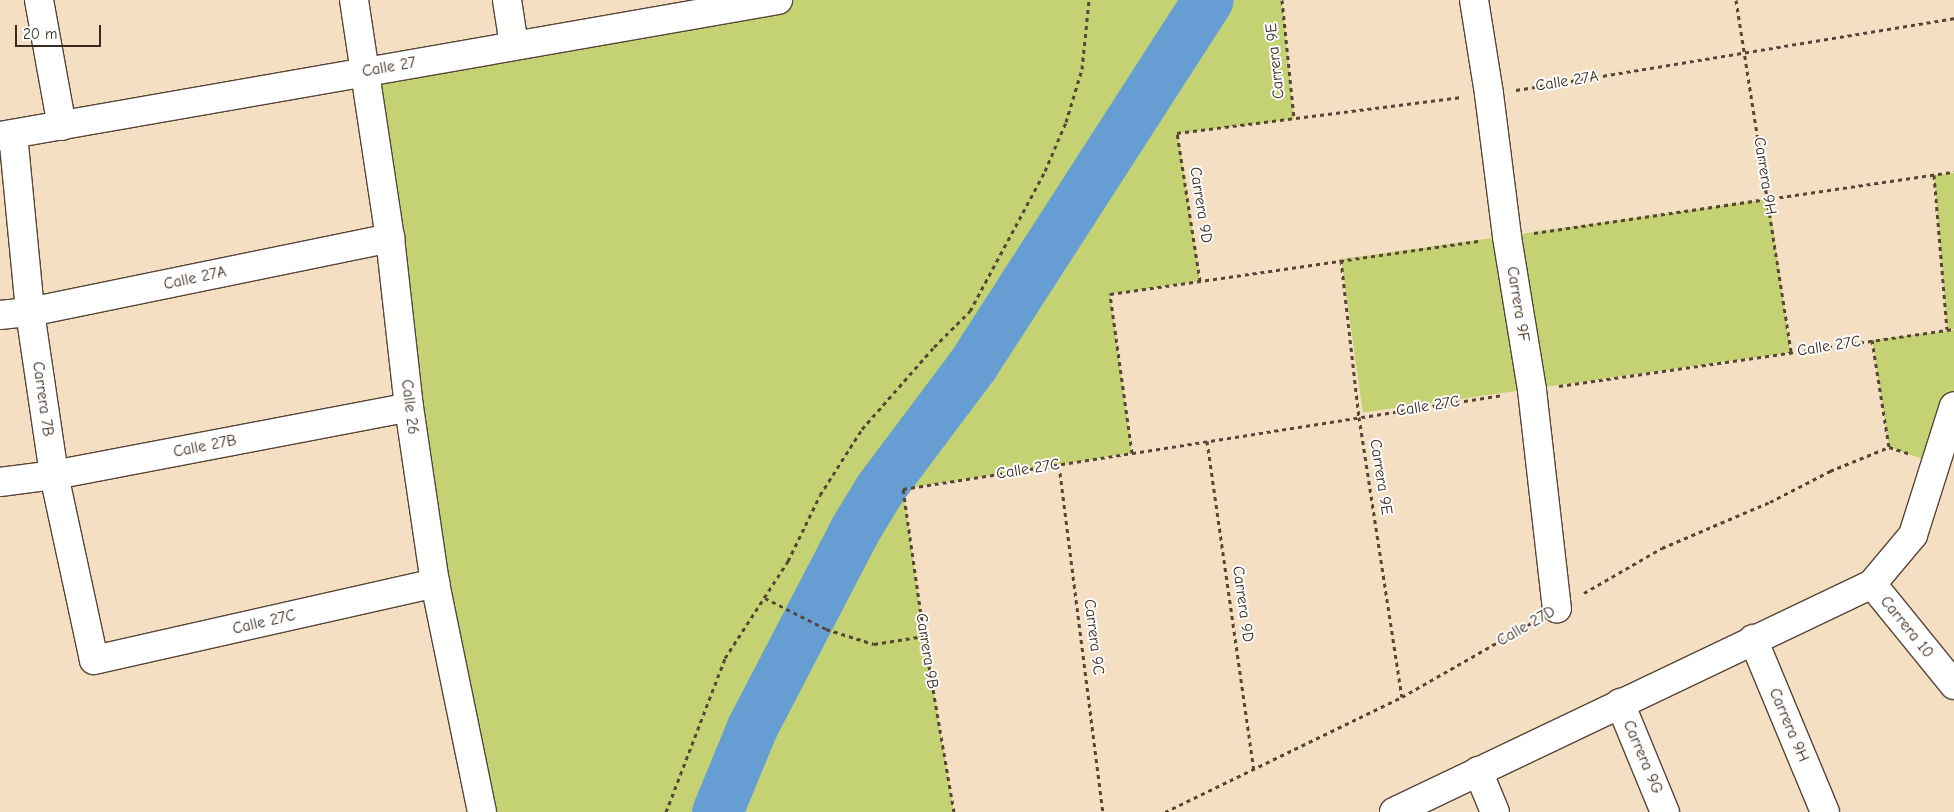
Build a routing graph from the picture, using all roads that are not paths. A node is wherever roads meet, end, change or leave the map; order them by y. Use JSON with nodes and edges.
{"nodes":[{"id":1,"x":39,"y":0,"type":"edge"},
{"id":2,"x":354,"y":0,"type":"edge"},
{"id":3,"x":507,"y":0,"type":"edge"},
{"id":4,"x":778,"y":0,"type":"edge"},
{"id":5,"x":1474,"y":0,"type":"edge"},
{"id":6,"x":654,"y":11,"type":"edge"},
{"id":7,"x":514,"y":46,"type":"junction"},
{"id":8,"x":364,"y":71,"type":"junction"},
{"id":9,"x":62,"y":126,"type":"junction"},
{"id":10,"x":7,"y":135,"type":"edge"},
{"id":11,"x":390,"y":238,"type":"junction"},
{"id":12,"x":30,"y":312,"type":"junction"},
{"id":13,"x":0,"y":315,"type":"edge"},
{"id":14,"x":409,"y":408,"type":"junction"},
{"id":15,"x":1952,"y":418,"type":"edge"},
{"id":16,"x":54,"y":475,"type":"junction"},
{"id":17,"x":0,"y":482,"type":"edge"},
{"id":18,"x":435,"y":583,"type":"junction"},
{"id":19,"x":1872,"y":584,"type":"junction"},
{"id":20,"x":1557,"y":609,"type":"road end"},
{"id":21,"x":1753,"y":639,"type":"junction"},
{"id":22,"x":94,"y":660,"type":"joint"},
{"id":23,"x":1954,"y":685,"type":"edge"},
{"id":24,"x":1620,"y":702,"type":"junction"},
{"id":25,"x":1478,"y":771,"type":"junction"},
{"id":26,"x":482,"y":812,"type":"edge"},
{"id":27,"x":1394,"y":812,"type":"edge"},
{"id":28,"x":1495,"y":812,"type":"edge"},
{"id":29,"x":1665,"y":812,"type":"edge"},
{"id":30,"x":1825,"y":812,"type":"edge"}],
"edges":[{"from":1,"to":9,"type":"street"},
{"from":2,"to":8,"type":"street","name":"Calle 26"},
{"from":3,"to":7,"type":"street"},
{"from":4,"to":6,"type":"street","name":"Calle 27"},
{"from":5,"to":20,"type":"street","name":"Carrera 9F"},
{"from":6,"to":7,"type":"street","name":"Calle 27"},
{"from":7,"to":8,"type":"street","name":"Calle 27"},
{"from":8,"to":9,"type":"street","name":"Calle 27"},
{"from":8,"to":11,"type":"street","name":"Calle 26"},
{"from":9,"to":10,"type":"street","name":"Calle 27"},
{"from":10,"to":12,"type":"street","name":"Carrera 7B"},
{"from":11,"to":12,"type":"street","name":"Calle 27A"},
{"from":11,"to":14,"type":"street","name":"Calle 26"},
{"from":12,"to":13,"type":"street","name":"Calle 27A"},
{"from":12,"to":16,"type":"street","name":"Carrera 7B"},
{"from":14,"to":16,"type":"street","name":"Calle 27B"},
{"from":14,"to":18,"type":"street","name":"Calle 26"},
{"from":15,"to":19,"type":"street","name":"Carrera 10"},
{"from":16,"to":17,"type":"street","name":"Calle 27B"},
{"from":16,"to":22,"type":"street","name":"Carrera 7B"},
{"from":18,"to":22,"type":"street","name":"Calle 27C"},
{"from":18,"to":26,"type":"street","name":"Calle 26"},
{"from":19,"to":21,"type":"street"},
{"from":19,"to":23,"type":"street","name":"Carrera 10"},
{"from":21,"to":24,"type":"street"},
{"from":21,"to":30,"type":"street","name":"Carrera 9H"},
{"from":24,"to":25,"type":"street"},
{"from":24,"to":29,"type":"street","name":"Carrera 9G"},
{"from":25,"to":27,"type":"street"},
{"from":25,"to":28,"type":"street"}]}
